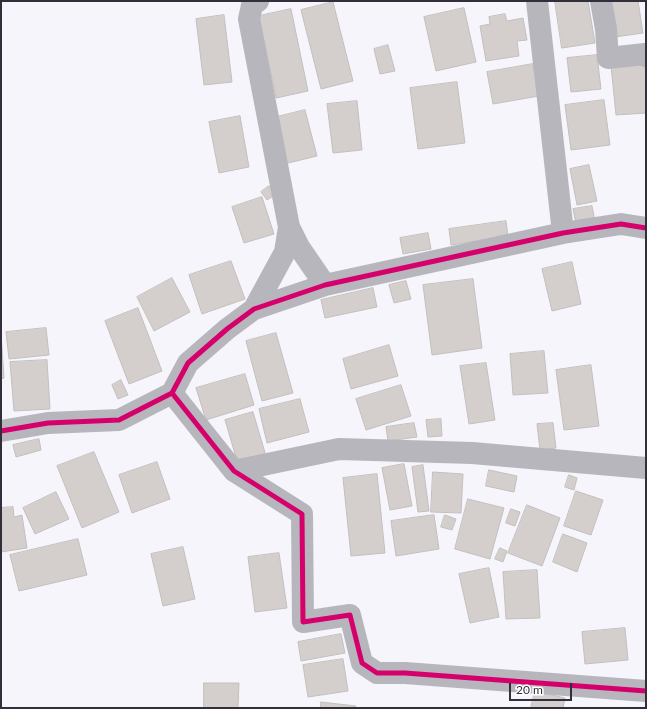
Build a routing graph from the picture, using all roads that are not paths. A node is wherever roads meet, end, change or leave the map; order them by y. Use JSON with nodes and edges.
{"nodes":[{"id":1,"x":258,"y":1,"type":"edge"},
{"id":2,"x":537,"y":1,"type":"edge"},
{"id":3,"x":601,"y":1,"type":"edge"},
{"id":4,"x":646,"y":56,"type":"edge"},
{"id":5,"x":289,"y":227,"type":"junction"},
{"id":6,"x":646,"y":228,"type":"edge"},
{"id":7,"x":564,"y":233,"type":"junction"},
{"id":8,"x":325,"y":285,"type":"junction"},
{"id":9,"x":254,"y":309,"type":"junction"},
{"id":10,"x":172,"y":393,"type":"junction"},
{"id":11,"x":1,"y":431,"type":"edge"},
{"id":12,"x":646,"y":468,"type":"edge"},
{"id":13,"x":234,"y":471,"type":"junction"},
{"id":14,"x":646,"y":691,"type":"edge"}],
"edges":[{"from":1,"to":5,"type":"street"},
{"from":2,"to":7,"type":"street"},
{"from":3,"to":4,"type":"street"},
{"from":5,"to":8,"type":"street"},
{"from":5,"to":9,"type":"street"},
{"from":6,"to":7,"type":"street"},
{"from":7,"to":8,"type":"street"},
{"from":8,"to":9,"type":"street"},
{"from":9,"to":10,"type":"street"},
{"from":10,"to":11,"type":"street"},
{"from":10,"to":13,"type":"street"},
{"from":12,"to":13,"type":"street"},
{"from":13,"to":14,"type":"street"}]}
